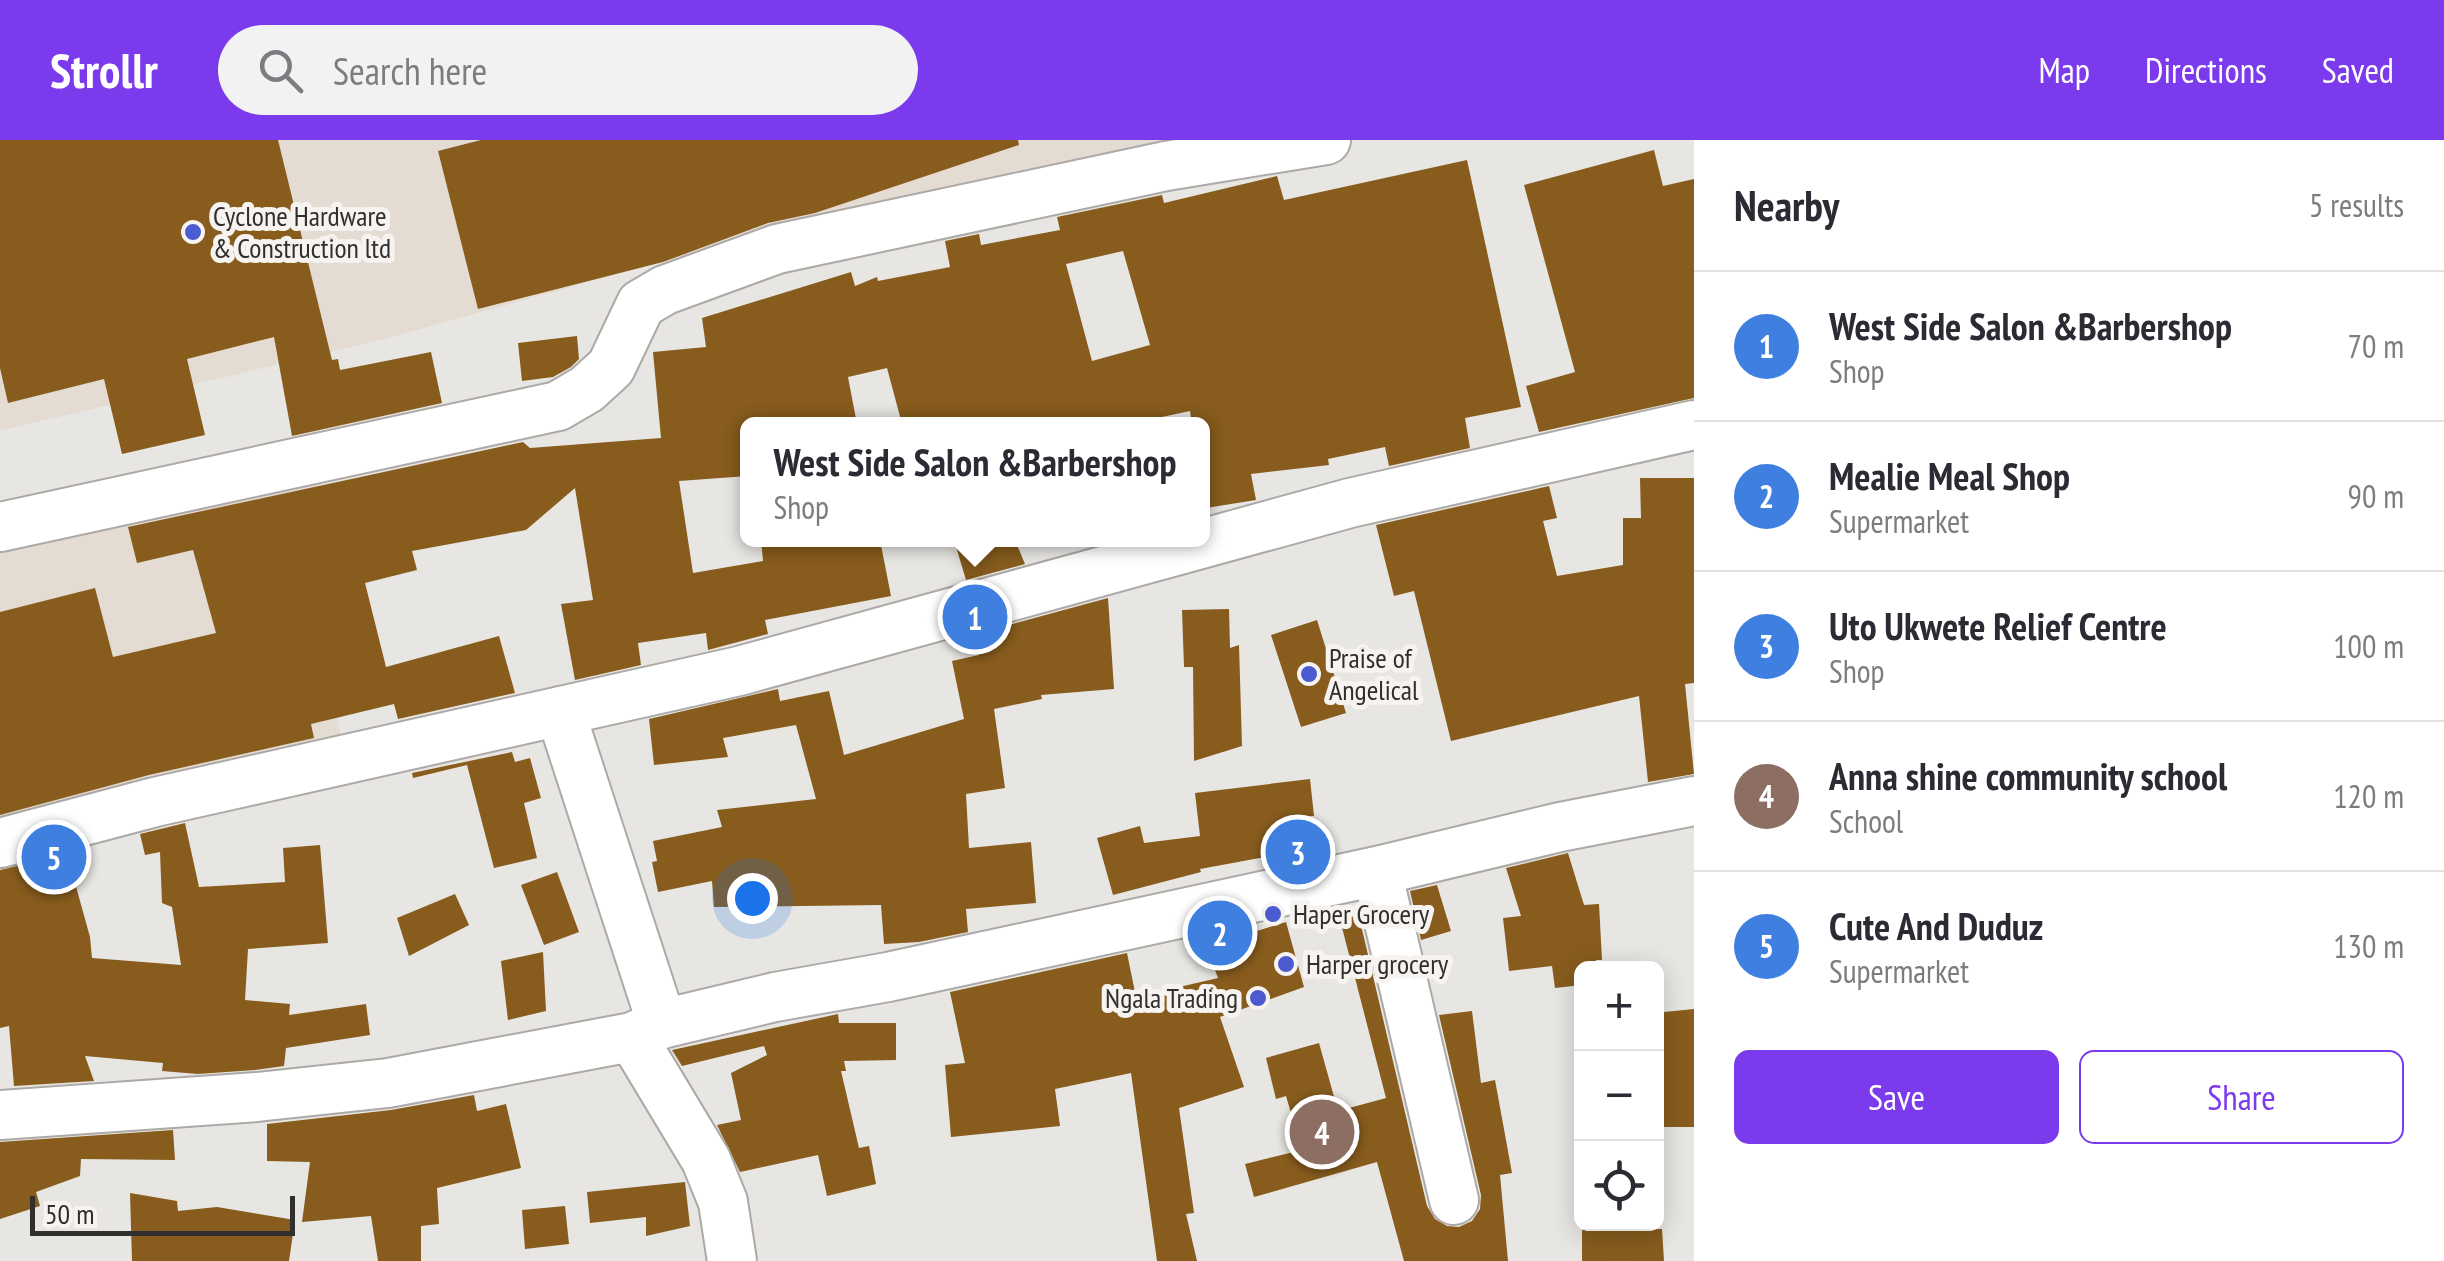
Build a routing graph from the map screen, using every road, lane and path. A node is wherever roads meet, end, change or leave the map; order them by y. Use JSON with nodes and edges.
{"nodes":[{"id":1,"x":1326,"y":140,"type":"edge"},
{"id":2,"x":1694,"y":426,"type":"edge"},
{"id":3,"x":0,"y":527,"type":"edge"},
{"id":4,"x":1210,"y":541,"type":"edge"},
{"id":5,"x":1190,"y":547,"type":"edge"},
{"id":6,"x":560,"y":711,"type":"junction"},
{"id":7,"x":1694,"y":801,"type":"edge"},
{"id":8,"x":0,"y":843,"type":"edge"},
{"id":9,"x":1377,"y":871,"type":"junction"},
{"id":10,"x":647,"y":1031,"type":"junction"},
{"id":11,"x":0,"y":1114,"type":"edge"},
{"id":12,"x":1454,"y":1200,"type":"dead end"},
{"id":13,"x":732,"y":1261,"type":"edge"}],
"edges":[{"from":1,"to":3,"type":"street"},
{"from":2,"to":4,"type":"street"},
{"from":5,"to":6,"type":"street"},
{"from":6,"to":8,"type":"street"},
{"from":6,"to":10,"type":"street"},
{"from":7,"to":9,"type":"street"},
{"from":9,"to":10,"type":"street"},
{"from":9,"to":12,"type":"street"},
{"from":10,"to":11,"type":"street"},
{"from":10,"to":13,"type":"street"}]}
